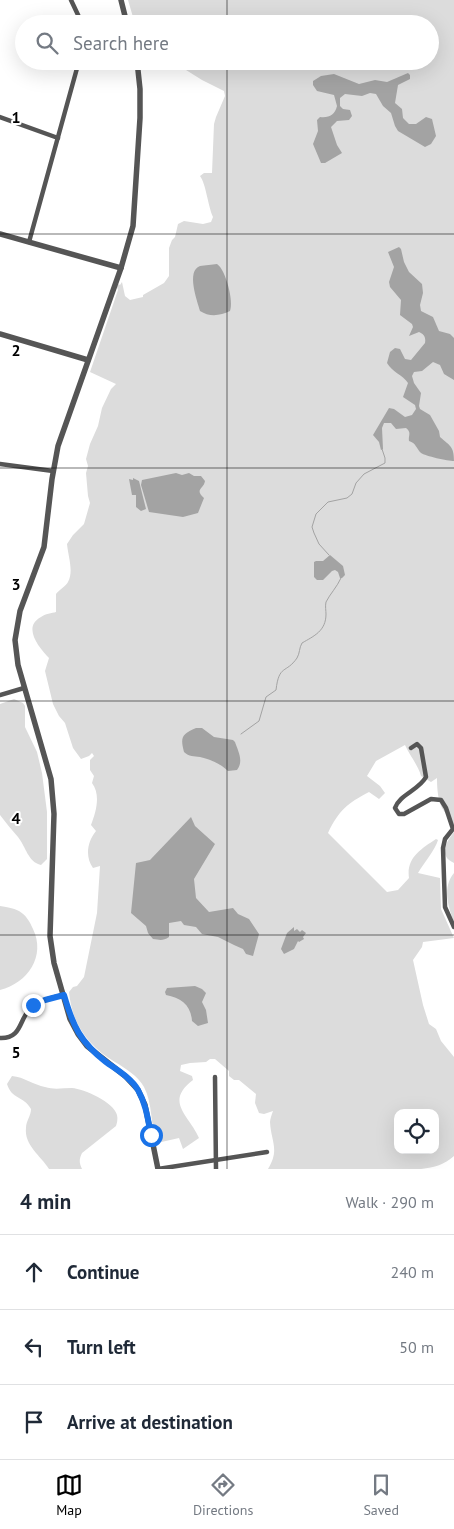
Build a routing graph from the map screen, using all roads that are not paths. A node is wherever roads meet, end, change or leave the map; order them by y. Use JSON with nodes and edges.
{"nodes":[{"id":1,"x":71,"y":0,"type":"edge"},
{"id":2,"x":121,"y":0,"type":"edge"},
{"id":3,"x":78,"y":15,"type":"edge"},
{"id":4,"x":125,"y":15,"type":"edge"},
{"id":5,"x":77,"y":70,"type":"edge"},
{"id":6,"x":137,"y":70,"type":"edge"},
{"id":7,"x":0,"y":117,"type":"edge"},
{"id":8,"x":58,"y":138,"type":"junction"},
{"id":9,"x":0,"y":234,"type":"edge"},
{"id":10,"x":29,"y":242,"type":"junction"},
{"id":11,"x":121,"y":268,"type":"junction"},
{"id":12,"x":0,"y":334,"type":"edge"},
{"id":13,"x":88,"y":360,"type":"junction"},
{"id":14,"x":0,"y":464,"type":"edge"},
{"id":15,"x":53,"y":470,"type":"junction"},
{"id":16,"x":24,"y":688,"type":"junction"},
{"id":17,"x":0,"y":695,"type":"edge"},
{"id":18,"x":411,"y":748,"type":"dead end"},
{"id":19,"x":454,"y":927,"type":"edge"},
{"id":20,"x":64,"y":995,"type":"junction"},
{"id":21,"x":0,"y":1038,"type":"edge"},
{"id":22,"x":216,"y":1077,"type":"dead end"},
{"id":23,"x":267,"y":1152,"type":"dead end"},
{"id":24,"x":216,"y":1160,"type":"junction"},
{"id":25,"x":158,"y":1169,"type":"edge"},
{"id":26,"x":216,"y":1169,"type":"edge"}],
"edges":[{"from":1,"to":3,"type":"street"},
{"from":2,"to":4,"type":"street"},
{"from":5,"to":8,"type":"street"},
{"from":6,"to":11,"type":"street"},
{"from":7,"to":8,"type":"street"},
{"from":8,"to":10,"type":"street"},
{"from":9,"to":10,"type":"street"},
{"from":10,"to":11,"type":"street"},
{"from":11,"to":13,"type":"street"},
{"from":12,"to":13,"type":"street"},
{"from":13,"to":15,"type":"street"},
{"from":14,"to":15,"type":"street"},
{"from":15,"to":16,"type":"street"},
{"from":16,"to":17,"type":"street"},
{"from":16,"to":20,"type":"street"},
{"from":18,"to":19,"type":"street"},
{"from":20,"to":21,"type":"street"},
{"from":20,"to":25,"type":"street"},
{"from":22,"to":24,"type":"street"},
{"from":23,"to":24,"type":"street"},
{"from":24,"to":25,"type":"street"},
{"from":24,"to":26,"type":"street"}]}
